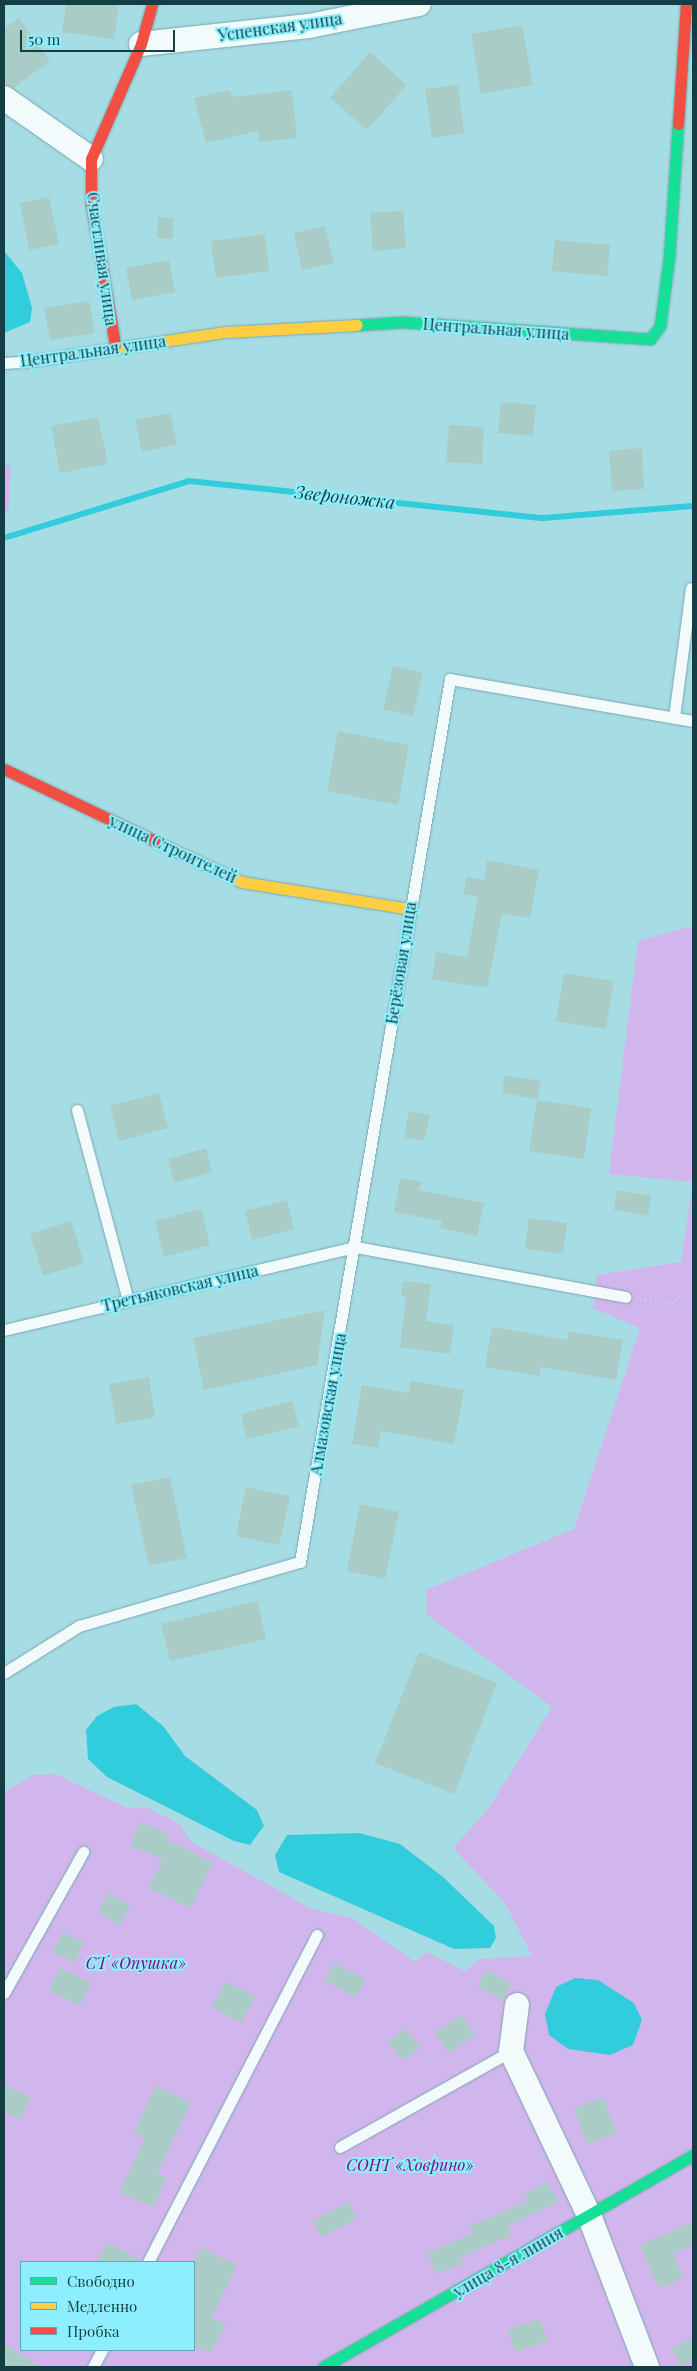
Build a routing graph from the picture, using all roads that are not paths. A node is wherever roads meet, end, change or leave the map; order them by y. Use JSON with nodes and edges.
{"nodes":[{"id":1,"x":152,"y":4,"type":"edge"},
{"id":2,"x":419,"y":4,"type":"edge"},
{"id":3,"x":686,"y":4,"type":"edge"},
{"id":4,"x":141,"y":44,"type":"junction"},
{"id":5,"x":4,"y":98,"type":"edge"},
{"id":6,"x":91,"y":159,"type":"junction"},
{"id":7,"x":115,"y":345,"type":"junction"},
{"id":8,"x":31,"y":361,"type":"joint"},
{"id":9,"x":4,"y":363,"type":"edge"},
{"id":10,"x":691,"y":588,"type":"dead end"},
{"id":11,"x":674,"y":718,"type":"junction"},
{"id":12,"x":693,"y":721,"type":"edge"},
{"id":13,"x":4,"y":769,"type":"edge"},
{"id":14,"x":410,"y":909,"type":"junction"},
{"id":15,"x":77,"y":1110,"type":"dead end"},
{"id":16,"x":356,"y":1246,"type":"junction"},
{"id":17,"x":625,"y":1297,"type":"road end"},
{"id":18,"x":128,"y":1300,"type":"junction"},
{"id":19,"x":4,"y":1330,"type":"edge"},
{"id":20,"x":4,"y":1673,"type":"edge"},
{"id":21,"x":83,"y":1852,"type":"dead end"},
{"id":22,"x":317,"y":1935,"type":"dead end"},
{"id":23,"x":4,"y":1993,"type":"edge"},
{"id":24,"x":517,"y":2005,"type":"dead end"},
{"id":25,"x":511,"y":2051,"type":"junction"},
{"id":26,"x":340,"y":2147,"type":"dead end"},
{"id":27,"x":693,"y":2156,"type":"edge"},
{"id":28,"x":589,"y":2215,"type":"junction"},
{"id":29,"x":149,"y":2261,"type":"edge"},
{"id":30,"x":101,"y":2351,"type":"edge"},
{"id":31,"x":93,"y":2367,"type":"edge"},
{"id":32,"x":323,"y":2367,"type":"edge"},
{"id":33,"x":647,"y":2367,"type":"edge"}],
"edges":[{"from":1,"to":4,"type":"street","name":"Счастливая улица"},
{"from":2,"to":4,"type":"street","name":"Успенская улица"},
{"from":3,"to":7,"type":"street","name":"Центральная улица"},
{"from":4,"to":6,"type":"street","name":"Счастливая улица"},
{"from":5,"to":6,"type":"street"},
{"from":6,"to":7,"type":"street","name":"Счастливая улица"},
{"from":7,"to":8,"type":"street","name":"Центральная улица"},
{"from":8,"to":9,"type":"lane","name":"Центральная улица"},
{"from":10,"to":11,"type":"lane"},
{"from":11,"to":12,"type":"lane"},
{"from":11,"to":14,"type":"lane","name":"Берёзовая улица"},
{"from":13,"to":14,"type":"street","name":"улица Строителей"},
{"from":14,"to":16,"type":"lane","name":"Берёзовая улица"},
{"from":15,"to":18,"type":"lane"},
{"from":16,"to":17,"type":"lane"},
{"from":16,"to":18,"type":"lane","name":"Третьяковская улица"},
{"from":16,"to":20,"type":"lane","name":"Алмазовская улица"},
{"from":18,"to":19,"type":"lane","name":"Третьяковская улица"},
{"from":21,"to":23,"type":"lane"},
{"from":22,"to":29,"type":"lane"},
{"from":24,"to":25,"type":"street"},
{"from":25,"to":26,"type":"lane"},
{"from":25,"to":28,"type":"street"},
{"from":27,"to":28,"type":"street","name":"улица 8-я линия"},
{"from":28,"to":32,"type":"street","name":"улица 8-я линия"},
{"from":28,"to":33,"type":"street"},
{"from":30,"to":31,"type":"lane"}]}
